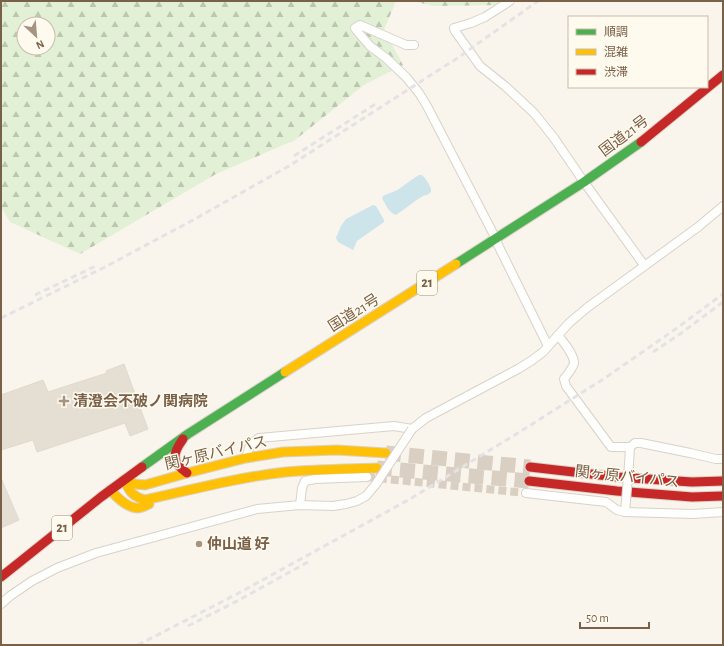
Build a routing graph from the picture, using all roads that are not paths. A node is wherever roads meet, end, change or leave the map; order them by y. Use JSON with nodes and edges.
{"nodes":[{"id":1,"x":510,"y":1,"type":"edge"},
{"id":2,"x":414,"y":45,"type":"dead end"},
{"id":3,"x":723,"y":75,"type":"edge"},
{"id":4,"x":708,"y":87,"type":"edge"},
{"id":5,"x":707,"y":88,"type":"edge"},
{"id":6,"x":584,"y":182,"type":"junction"},
{"id":7,"x":723,"y":206,"type":"edge"},
{"id":8,"x":496,"y":239,"type":"junction"},
{"id":9,"x":644,"y":266,"type":"junction"},
{"id":10,"x":558,"y":335,"type":"junction"},
{"id":11,"x":548,"y":346,"type":"junction"},
{"id":12,"x":412,"y":430,"type":"junction"},
{"id":13,"x":188,"y":434,"type":"junction"},
{"id":14,"x":630,"y":447,"type":"junction"},
{"id":15,"x":386,"y":453,"type":"tunnel mouth"},
{"id":16,"x":246,"y":458,"type":"junction"},
{"id":17,"x":723,"y":459,"type":"edge"},
{"id":18,"x":530,"y":467,"type":"tunnel mouth"},
{"id":19,"x":377,"y":468,"type":"tunnel mouth"},
{"id":20,"x":186,"y":473,"type":"junction"},
{"id":21,"x":367,"y":477,"type":"tunnel mouth"},
{"id":22,"x":124,"y":480,"type":"junction"},
{"id":23,"x":529,"y":480,"type":"tunnel mouth"},
{"id":24,"x":723,"y":481,"type":"edge"},
{"id":25,"x":110,"y":490,"type":"junction"},
{"id":26,"x":182,"y":492,"type":"junction"},
{"id":27,"x":526,"y":493,"type":"tunnel mouth"},
{"id":28,"x":723,"y":496,"type":"edge"},
{"id":29,"x":300,"y":505,"type":"junction"},
{"id":30,"x":625,"y":512,"type":"junction"},
{"id":31,"x":723,"y":512,"type":"edge"},
{"id":32,"x":1,"y":577,"type":"edge"},
{"id":33,"x":1,"y":604,"type":"edge"}],
"edges":[{"from":1,"to":6,"type":"street"},
{"from":2,"to":8,"type":"street"},
{"from":3,"to":4,"type":"highway","name":"国道21号","number":"21"},
{"from":5,"to":6,"type":"highway","name":"国道21号","number":"21"},
{"from":6,"to":8,"type":"highway","name":"国道21号","number":"21"},
{"from":6,"to":9,"type":"street"},
{"from":7,"to":9,"type":"street"},
{"from":8,"to":11,"type":"street"},
{"from":8,"to":13,"type":"highway","name":"国道21号","number":"21"},
{"from":9,"to":10,"type":"street"},
{"from":10,"to":11,"type":"street"},
{"from":10,"to":14,"type":"street"},
{"from":11,"to":12,"type":"street"},
{"from":12,"to":16,"type":"street"},
{"from":12,"to":29,"type":"street","bridge":true},
{"from":13,"to":20,"type":"highway"},
{"from":13,"to":22,"type":"highway","name":"国道21号","number":"21"},
{"from":14,"to":17,"type":"street"},
{"from":14,"to":30,"type":"street","bridge":true},
{"from":15,"to":16,"type":"highway","name":"関ヶ原バイパス"},
{"from":16,"to":20,"type":"highway","name":"関ヶ原バイパス"},
{"from":18,"to":24,"type":"highway","name":"関ヶ原バイパス"},
{"from":19,"to":26,"type":"highway","name":"関ヶ原バイパス"},
{"from":20,"to":22,"type":"highway","name":"関ヶ原バイパス"},
{"from":21,"to":29,"type":"street"},
{"from":22,"to":25,"type":"highway","name":"国道21号","number":"21"},
{"from":22,"to":26,"type":"highway","name":"関ヶ原バイパス"},
{"from":23,"to":28,"type":"highway","name":"関ヶ原バイパス"},
{"from":25,"to":26,"type":"highway","name":"関ヶ原バイパス"},
{"from":25,"to":32,"type":"highway","name":"国道21号","number":"21"},
{"from":27,"to":30,"type":"street"},
{"from":29,"to":33,"type":"street"},
{"from":30,"to":31,"type":"street"}]}
